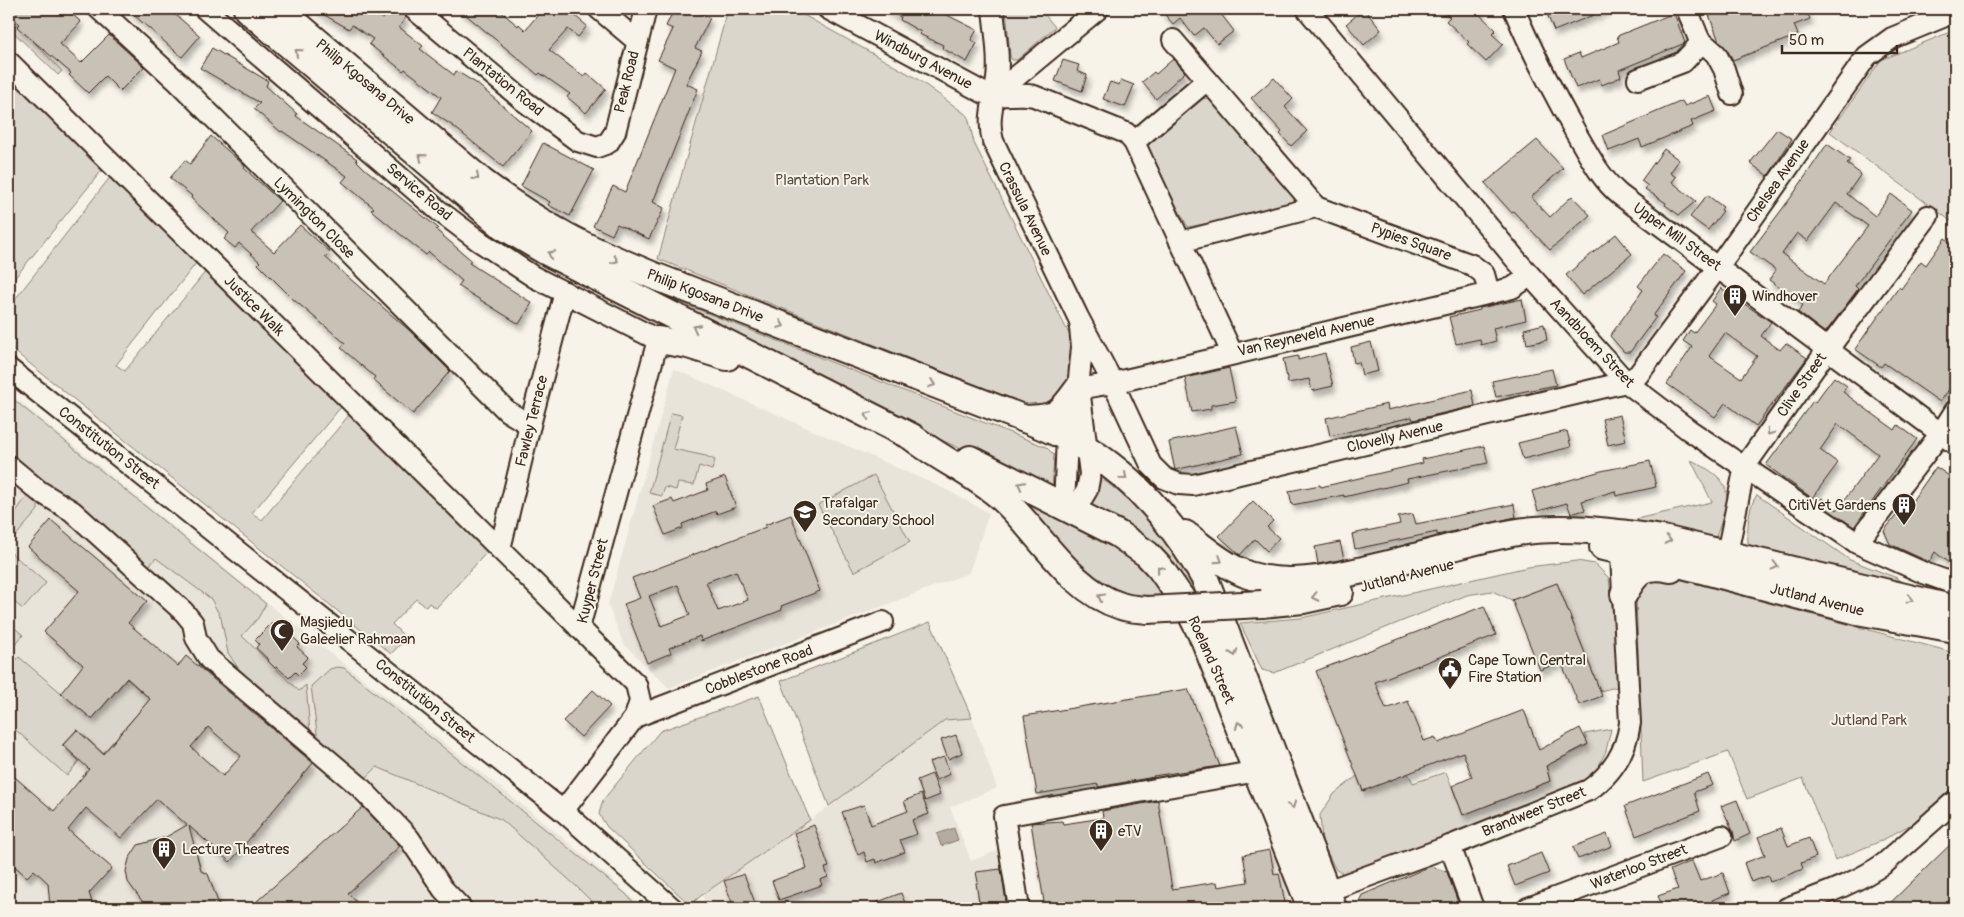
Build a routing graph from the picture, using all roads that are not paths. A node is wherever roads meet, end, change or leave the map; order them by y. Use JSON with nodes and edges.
{"nodes":[{"id":1,"x":99,"y":9,"type":"edge"},
{"id":2,"x":204,"y":9,"type":"edge"},
{"id":3,"x":247,"y":9,"type":"edge"},
{"id":4,"x":279,"y":9,"type":"edge"},
{"id":5,"x":414,"y":9,"type":"edge"},
{"id":6,"x":599,"y":9,"type":"edge"},
{"id":7,"x":646,"y":9,"type":"edge"},
{"id":8,"x":828,"y":9,"type":"edge"},
{"id":9,"x":993,"y":9,"type":"edge"},
{"id":10,"x":1098,"y":9,"type":"edge"},
{"id":11,"x":1307,"y":9,"type":"edge"},
{"id":12,"x":1514,"y":9,"type":"edge"},
{"id":13,"x":1687,"y":9,"type":"edge"},
{"id":14,"x":1955,"y":12,"type":"edge"},
{"id":15,"x":1173,"y":40,"type":"dead end"},
{"id":16,"x":637,"y":41,"type":"junction"},
{"id":17,"x":1702,"y":42,"type":"junction"},
{"id":18,"x":9,"y":62,"type":"edge"},
{"id":19,"x":1638,"y":79,"type":"dead end"},
{"id":20,"x":1207,"y":80,"type":"junction"},
{"id":21,"x":1732,"y":94,"type":"dead end"},
{"id":22,"x":993,"y":96,"type":"junction"},
{"id":23,"x":1134,"y":142,"type":"junction"},
{"id":24,"x":597,"y":147,"type":"joint"},
{"id":25,"x":1316,"y":208,"type":"junction"},
{"id":26,"x":1928,"y":216,"type":"dead end"},
{"id":27,"x":1180,"y":242,"type":"junction"},
{"id":28,"x":1718,"y":267,"type":"junction"},
{"id":29,"x":1530,"y":276,"type":"junction"},
{"id":30,"x":565,"y":292,"type":"junction"},
{"id":31,"x":1489,"y":293,"type":"junction"},
{"id":32,"x":1078,"y":317,"type":"junction"},
{"id":33,"x":658,"y":340,"type":"junction"},
{"id":34,"x":1828,"y":349,"type":"junction"},
{"id":35,"x":1232,"y":353,"type":"junction"},
{"id":36,"x":9,"y":368,"type":"edge"},
{"id":37,"x":796,"y":379,"type":"junction"},
{"id":38,"x":1626,"y":382,"type":"junction"},
{"id":39,"x":1112,"y":383,"type":"junction"},
{"id":40,"x":1078,"y":389,"type":"junction"},
{"id":41,"x":1955,"y":411,"type":"edge"},
{"id":42,"x":1025,"y":419,"type":"junction"},
{"id":43,"x":530,"y":425,"type":"junction"},
{"id":44,"x":912,"y":437,"type":"junction"},
{"id":45,"x":1948,"y":439,"type":"edge"},
{"id":46,"x":1077,"y":443,"type":"junction"},
{"id":47,"x":9,"y":466,"type":"edge"},
{"id":48,"x":1746,"y":466,"type":"junction"},
{"id":49,"x":1164,"y":478,"type":"joint"},
{"id":50,"x":1069,"y":509,"type":"junction"},
{"id":51,"x":1167,"y":519,"type":"junction"},
{"id":52,"x":1620,"y":541,"type":"junction"},
{"id":53,"x":1857,"y":542,"type":"junction"},
{"id":54,"x":500,"y":549,"type":"junction"},
{"id":55,"x":1716,"y":566,"type":"junction"},
{"id":56,"x":1955,"y":584,"type":"edge"},
{"id":57,"x":1624,"y":594,"type":"junction"},
{"id":58,"x":1955,"y":609,"type":"edge"},
{"id":59,"x":883,"y":622,"type":"dead end"},
{"id":60,"x":579,"y":628,"type":"junction"},
{"id":61,"x":1955,"y":629,"type":"edge"},
{"id":62,"x":635,"y":717,"type":"junction"},
{"id":63,"x":1267,"y":769,"type":"junction"},
{"id":64,"x":1955,"y":802,"type":"edge"},
{"id":65,"x":563,"y":810,"type":"junction"},
{"id":66,"x":992,"y":827,"type":"dead end"},
{"id":67,"x":1722,"y":836,"type":"dead end"},
{"id":68,"x":1008,"y":843,"type":"junction"},
{"id":69,"x":1450,"y":846,"type":"junction"},
{"id":70,"x":1320,"y":903,"type":"edge"},
{"id":71,"x":461,"y":908,"type":"edge"},
{"id":72,"x":672,"y":908,"type":"edge"},
{"id":73,"x":1018,"y":908,"type":"edge"},
{"id":74,"x":1473,"y":908,"type":"edge"},
{"id":75,"x":1528,"y":908,"type":"edge"},
{"id":76,"x":1787,"y":908,"type":"edge"}],
"edges":[{"from":1,"to":43,"type":"street","name":"Lymington Close"},
{"from":2,"to":30,"type":"street","name":"Service Road"},
{"from":37,"to":3,"type":"main road","name":"Philip Kgosana Drive","one_way":true},
{"from":4,"to":42,"type":"main road","name":"Philip Kgosana Drive","one_way":true},
{"from":5,"to":24,"type":"street","name":"Plantation Road"},
{"from":6,"to":16,"type":"street"},
{"from":7,"to":16,"type":"street","name":"Peak Road"},
{"from":8,"to":22,"type":"street","name":"Windburg Avenue"},
{"from":9,"to":22,"type":"street","name":"Crassula Avenue"},
{"from":10,"to":22,"type":"street"},
{"from":11,"to":29,"type":"street","name":"Aandbloem Street"},
{"from":12,"to":28,"type":"street","name":"Upper Mill Street"},
{"from":13,"to":17,"type":"street"},
{"from":14,"to":28,"type":"street","name":"Chelsea Avenue"},
{"from":15,"to":20,"type":"street","name":"Pypies Square"},
{"from":16,"to":24,"type":"street","name":"Peak Road"},
{"from":17,"to":19,"type":"street"},
{"from":17,"to":21,"type":"street"},
{"from":18,"to":54,"type":"street","name":"Justice Walk"},
{"from":20,"to":23,"type":"street"},
{"from":20,"to":25,"type":"street","name":"Pypies Square"},
{"from":22,"to":23,"type":"street"},
{"from":22,"to":32,"type":"street","name":"Crassula Avenue"},
{"from":23,"to":27,"type":"street"},
{"from":25,"to":27,"type":"street"},
{"from":25,"to":31,"type":"street","name":"Pypies Square"},
{"from":26,"to":34,"type":"street","name":"Clive Street"},
{"from":27,"to":35,"type":"street"},
{"from":28,"to":34,"type":"street","name":"Upper Mill Street"},
{"from":28,"to":38,"type":"street","name":"Chelsea Avenue"},
{"from":29,"to":31,"type":"street","name":"Van Reyneveld Avenue"},
{"from":29,"to":38,"type":"street","name":"Aandbloem Street"},
{"from":30,"to":33,"type":"street","name":"Service Road"},
{"from":30,"to":43,"type":"street","name":"Fawley Terrace"},
{"from":31,"to":35,"type":"street","name":"Van Reyneveld Avenue"},
{"from":32,"to":39,"type":"street","name":"Crassula Avenue"},
{"from":32,"to":40,"type":"street","name":"Crassula Avenue"},
{"from":33,"to":37,"type":"main road"},
{"from":33,"to":60,"type":"street","name":"Kuyper Street"},
{"from":34,"to":45,"type":"street","name":"Upper Mill Street"},
{"from":34,"to":48,"type":"street","name":"Clive Street","one_way":true},
{"from":35,"to":39,"type":"street","name":"Van Reyneveld Avenue"},
{"from":36,"to":65,"type":"street","name":"Constitution Street"},
{"from":44,"to":37,"type":"main road","name":"Philip Kgosana Drive","one_way":true},
{"from":38,"to":48,"type":"street","name":"Aandbloem Street"},
{"from":38,"to":49,"type":"street","name":"Clovelly Avenue"},
{"from":39,"to":40,"type":"street","name":"Van Reyneveld Avenue"},
{"from":39,"to":49,"type":"street","name":"Crassula Avenue"},
{"from":40,"to":42,"type":"main road"},
{"from":40,"to":46,"type":"street","name":"Crassula Avenue"},
{"from":41,"to":45,"type":"street"},
{"from":42,"to":46,"type":"main road","name":"Philip Kgosana Drive"},
{"from":43,"to":54,"type":"street","name":"Fawley Terrace"},
{"from":50,"to":44,"type":"main road","name":"Roeland Street","one_way":true},
{"from":52,"to":44,"type":"main road","name":"Jutland Avenue","one_way":true,"bridge":true},
{"from":45,"to":53,"type":"street"},
{"from":46,"to":50,"type":"street","name":"Crassula Avenue"},
{"from":46,"to":51,"type":"main road","name":"Philip Kgosana Drive","one_way":true},
{"from":47,"to":71,"type":"street"},
{"from":48,"to":53,"type":"street","name":"Aandbloem Street"},
{"from":48,"to":55,"type":"street","name":"Clive Street"},
{"from":63,"to":50,"type":"main road","name":"Roeland Street","one_way":true},
{"from":51,"to":52,"type":"main road","name":"Jutland Avenue","one_way":true},
{"from":51,"to":63,"type":"main road","name":"Roeland Street","one_way":true},
{"from":52,"to":55,"type":"main road","name":"Jutland Avenue"},
{"from":52,"to":57,"type":"street","name":"Brandweer Street"},
{"from":53,"to":56,"type":"street","name":"Aandbloem Street"},
{"from":54,"to":60,"type":"street","name":"Justice Walk"},
{"from":55,"to":57,"type":"main road"},
{"from":55,"to":58,"type":"main road","name":"Jutland Avenue","one_way":true},
{"from":55,"to":61,"type":"main road","name":"Jutland Avenue"},
{"from":57,"to":69,"type":"street","name":"Brandweer Street"},
{"from":59,"to":62,"type":"street","name":"Cobblestone Road"},
{"from":60,"to":62,"type":"street","name":"Kuyper Street"},
{"from":62,"to":65,"type":"street"},
{"from":63,"to":68,"type":"street"},
{"from":63,"to":70,"type":"main road","name":"Roeland Street"},
{"from":64,"to":76,"type":"street"},
{"from":65,"to":72,"type":"street","name":"Constitution Street"},
{"from":66,"to":68,"type":"street"},
{"from":67,"to":75,"type":"street","name":"Waterloo Street"},
{"from":68,"to":73,"type":"street"},
{"from":69,"to":70,"type":"street","name":"Brandweer Street"},
{"from":69,"to":74,"type":"street"}]}
